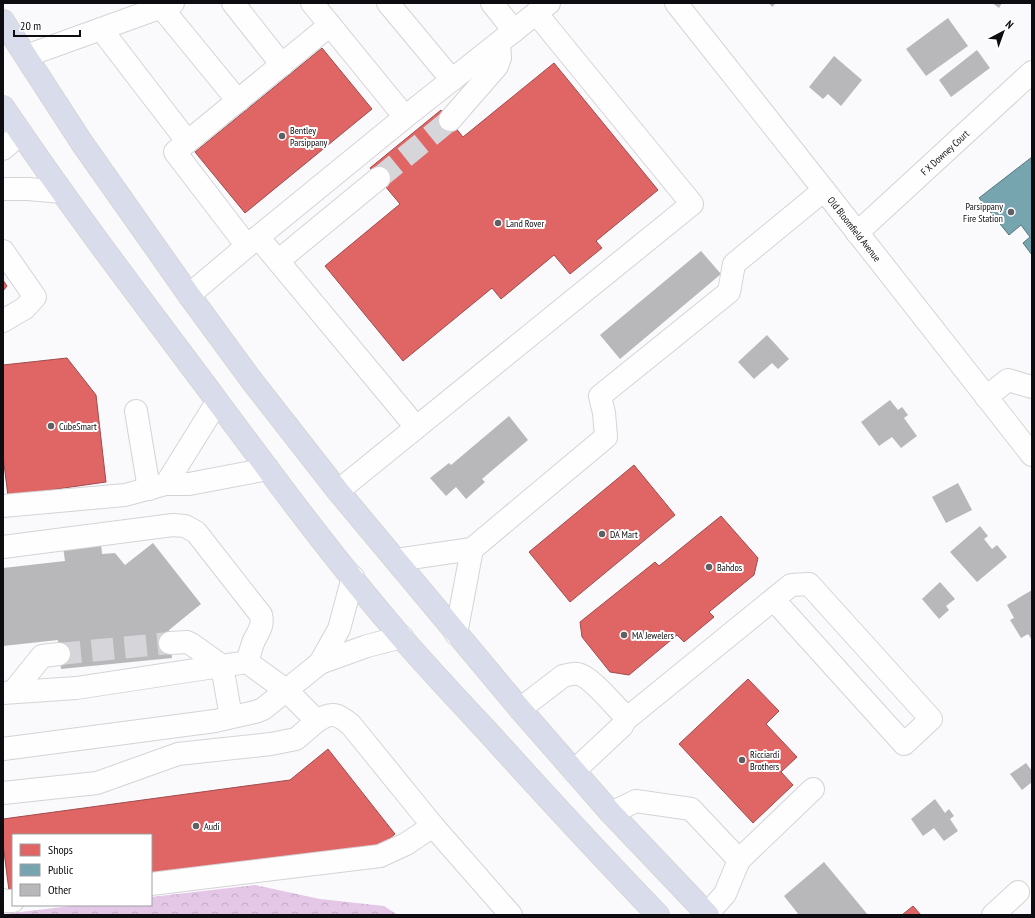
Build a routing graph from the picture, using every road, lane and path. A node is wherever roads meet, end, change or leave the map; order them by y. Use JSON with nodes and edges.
{"nodes":[{"id":1,"x":233,"y":3,"type":"edge"},
{"id":2,"x":312,"y":3,"type":"edge"},
{"id":3,"x":388,"y":3,"type":"edge"},
{"id":4,"x":492,"y":3,"type":"edge"},
{"id":5,"x":676,"y":3,"type":"edge"},
{"id":6,"x":167,"y":5,"type":"edge"},
{"id":7,"x":542,"y":8,"type":"edge"},
{"id":8,"x":3,"y":21,"type":"edge"},
{"id":9,"x":330,"y":25,"type":"junction"},
{"id":10,"x":101,"y":29,"type":"junction"},
{"id":11,"x":506,"y":37,"type":"junction"},
{"id":12,"x":26,"y":56,"type":"junction"},
{"id":13,"x":282,"y":64,"type":"junction"},
{"id":14,"x":1032,"y":72,"type":"edge"},
{"id":15,"x":452,"y":80,"type":"junction"},
{"id":16,"x":238,"y":101,"type":"junction"},
{"id":17,"x":3,"y":107,"type":"edge"},
{"id":18,"x":405,"y":117,"type":"junction"},
{"id":19,"x":450,"y":120,"type":"tunnel mouth"},
{"id":20,"x":21,"y":133,"type":"junction"},
{"id":21,"x":187,"y":142,"type":"junction"},
{"id":22,"x":3,"y":149,"type":"edge"},
{"id":23,"x":379,"y":178,"type":"tunnel mouth"},
{"id":24,"x":3,"y":189,"type":"edge"},
{"id":25,"x":824,"y":190,"type":"junction"},
{"id":26,"x":62,"y":192,"type":"junction"},
{"id":27,"x":857,"y":233,"type":"junction"},
{"id":28,"x":252,"y":241,"type":"junction"},
{"id":29,"x":3,"y":250,"type":"edge"},
{"id":30,"x":278,"y":261,"type":"junction"},
{"id":31,"x":189,"y":294,"type":"junction"},
{"id":32,"x":3,"y":321,"type":"edge"},
{"id":33,"x":1032,"y":387,"type":"edge"},
{"id":34,"x":986,"y":397,"type":"junction"},
{"id":35,"x":217,"y":402,"type":"junction"},
{"id":36,"x":136,"y":411,"type":"dead end"},
{"id":37,"x":416,"y":427,"type":"junction"},
{"id":38,"x":1032,"y":455,"type":"edge"},
{"id":39,"x":268,"y":469,"type":"junction"},
{"id":40,"x":158,"y":486,"type":"junction"},
{"id":41,"x":338,"y":491,"type":"junction"},
{"id":42,"x":3,"y":506,"type":"edge"},
{"id":43,"x":3,"y":547,"type":"edge"},
{"id":44,"x":472,"y":549,"type":"junction"},
{"id":45,"x":396,"y":560,"type":"junction"},
{"id":46,"x":353,"y":578,"type":"junction"},
{"id":47,"x":774,"y":600,"type":"junction"},
{"id":48,"x":456,"y":634,"type":"junction"},
{"id":49,"x":402,"y":637,"type":"junction"},
{"id":50,"x":170,"y":643,"type":"tunnel mouth"},
{"id":51,"x":60,"y":654,"type":"tunnel mouth"},
{"id":52,"x":247,"y":662,"type":"junction"},
{"id":53,"x":320,"y":664,"type":"junction"},
{"id":54,"x":222,"y":666,"type":"junction"},
{"id":55,"x":287,"y":691,"type":"junction"},
{"id":56,"x":8,"y":693,"type":"edge"},
{"id":57,"x":520,"y":709,"type":"junction"},
{"id":58,"x":231,"y":717,"type":"junction"},
{"id":59,"x":625,"y":720,"type":"junction"},
{"id":60,"x":317,"y":721,"type":"junction"},
{"id":61,"x":3,"y":748,"type":"edge"},
{"id":62,"x":574,"y":771,"type":"junction"},
{"id":63,"x":813,"y":789,"type":"dead end"},
{"id":64,"x":3,"y":793,"type":"edge"},
{"id":65,"x":611,"y":812,"type":"junction"},
{"id":66,"x":433,"y":826,"type":"junction"},
{"id":67,"x":739,"y":860,"type":"junction"},
{"id":68,"x":152,"y":884,"type":"edge"},
{"id":69,"x":1018,"y":892,"type":"dead end"},
{"id":70,"x":3,"y":900,"type":"edge"},
{"id":71,"x":12,"y":900,"type":"edge"},
{"id":72,"x":511,"y":915,"type":"edge"},
{"id":73,"x":658,"y":915,"type":"edge"},
{"id":74,"x":707,"y":915,"type":"edge"},
{"id":75,"x":993,"y":915,"type":"edge"}],
"edges":[{"from":1,"to":13,"type":"street"},
{"from":2,"to":9,"type":"street"},
{"from":3,"to":15,"type":"street"},
{"from":4,"to":11,"type":"street"},
{"from":5,"to":25,"type":"street","name":"Old Bloomfield Avenue"},
{"from":6,"to":10,"type":"street"},
{"from":6,"to":16,"type":"street"},
{"from":7,"to":11,"type":"street"},
{"from":7,"to":37,"type":"street"},
{"from":8,"to":12,"type":"highway"},
{"from":9,"to":13,"type":"street"},
{"from":9,"to":18,"type":"street"},
{"from":10,"to":12,"type":"street"},
{"from":10,"to":21,"type":"street"},
{"from":11,"to":15,"type":"street"},
{"from":11,"to":19,"type":"street"},
{"from":12,"to":31,"type":"highway"},
{"from":13,"to":16,"type":"street"},
{"from":14,"to":27,"type":"street","name":"F X Downey Court"},
{"from":15,"to":18,"type":"street"},
{"from":16,"to":21,"type":"street"},
{"from":17,"to":20,"type":"highway"},
{"from":18,"to":28,"type":"street"},
{"from":20,"to":22,"type":"street"},
{"from":20,"to":26,"type":"highway"},
{"from":21,"to":28,"type":"street"},
{"from":23,"to":30,"type":"street"},
{"from":24,"to":26,"type":"street"},
{"from":25,"to":27,"type":"street","name":"Old Bloomfield Avenue"},
{"from":25,"to":44,"type":"street"},
{"from":26,"to":35,"type":"highway"},
{"from":27,"to":34,"type":"street","name":"Old Bloomfield Avenue"},
{"from":28,"to":30,"type":"street"},
{"from":28,"to":31,"type":"street"},
{"from":29,"to":32,"type":"street"},
{"from":30,"to":37,"type":"street"},
{"from":31,"to":41,"type":"highway"},
{"from":33,"to":34,"type":"street"},
{"from":34,"to":38,"type":"street","name":"Old Bloomfield Avenue"},
{"from":35,"to":39,"type":"highway"},
{"from":35,"to":40,"type":"street"},
{"from":36,"to":40,"type":"street"},
{"from":37,"to":41,"type":"street"},
{"from":39,"to":40,"type":"street"},
{"from":39,"to":46,"type":"highway"},
{"from":40,"to":42,"type":"street"},
{"from":41,"to":45,"type":"highway"},
{"from":43,"to":52,"type":"street"},
{"from":44,"to":45,"type":"street"},
{"from":44,"to":48,"type":"street"},
{"from":45,"to":48,"type":"highway"},
{"from":46,"to":49,"type":"highway"},
{"from":46,"to":53,"type":"street"},
{"from":47,"to":47,"type":"street"},
{"from":47,"to":59,"type":"street"},
{"from":48,"to":57,"type":"highway"},
{"from":49,"to":53,"type":"street"},
{"from":49,"to":73,"type":"highway"},
{"from":50,"to":54,"type":"street"},
{"from":51,"to":56,"type":"street"},
{"from":52,"to":54,"type":"street"},
{"from":52,"to":55,"type":"street"},
{"from":53,"to":55,"type":"street"},
{"from":54,"to":56,"type":"street"},
{"from":54,"to":58,"type":"street"},
{"from":55,"to":58,"type":"street"},
{"from":55,"to":60,"type":"street"},
{"from":57,"to":59,"type":"street"},
{"from":57,"to":62,"type":"highway"},
{"from":58,"to":61,"type":"street"},
{"from":59,"to":62,"type":"street"},
{"from":60,"to":64,"type":"street"},
{"from":60,"to":66,"type":"street"},
{"from":62,"to":65,"type":"highway"},
{"from":63,"to":67,"type":"street"},
{"from":65,"to":67,"type":"street"},
{"from":65,"to":74,"type":"highway"},
{"from":66,"to":68,"type":"street"},
{"from":66,"to":72,"type":"street"},
{"from":67,"to":74,"type":"street"},
{"from":69,"to":75,"type":"street"},
{"from":70,"to":71,"type":"street"}]}
